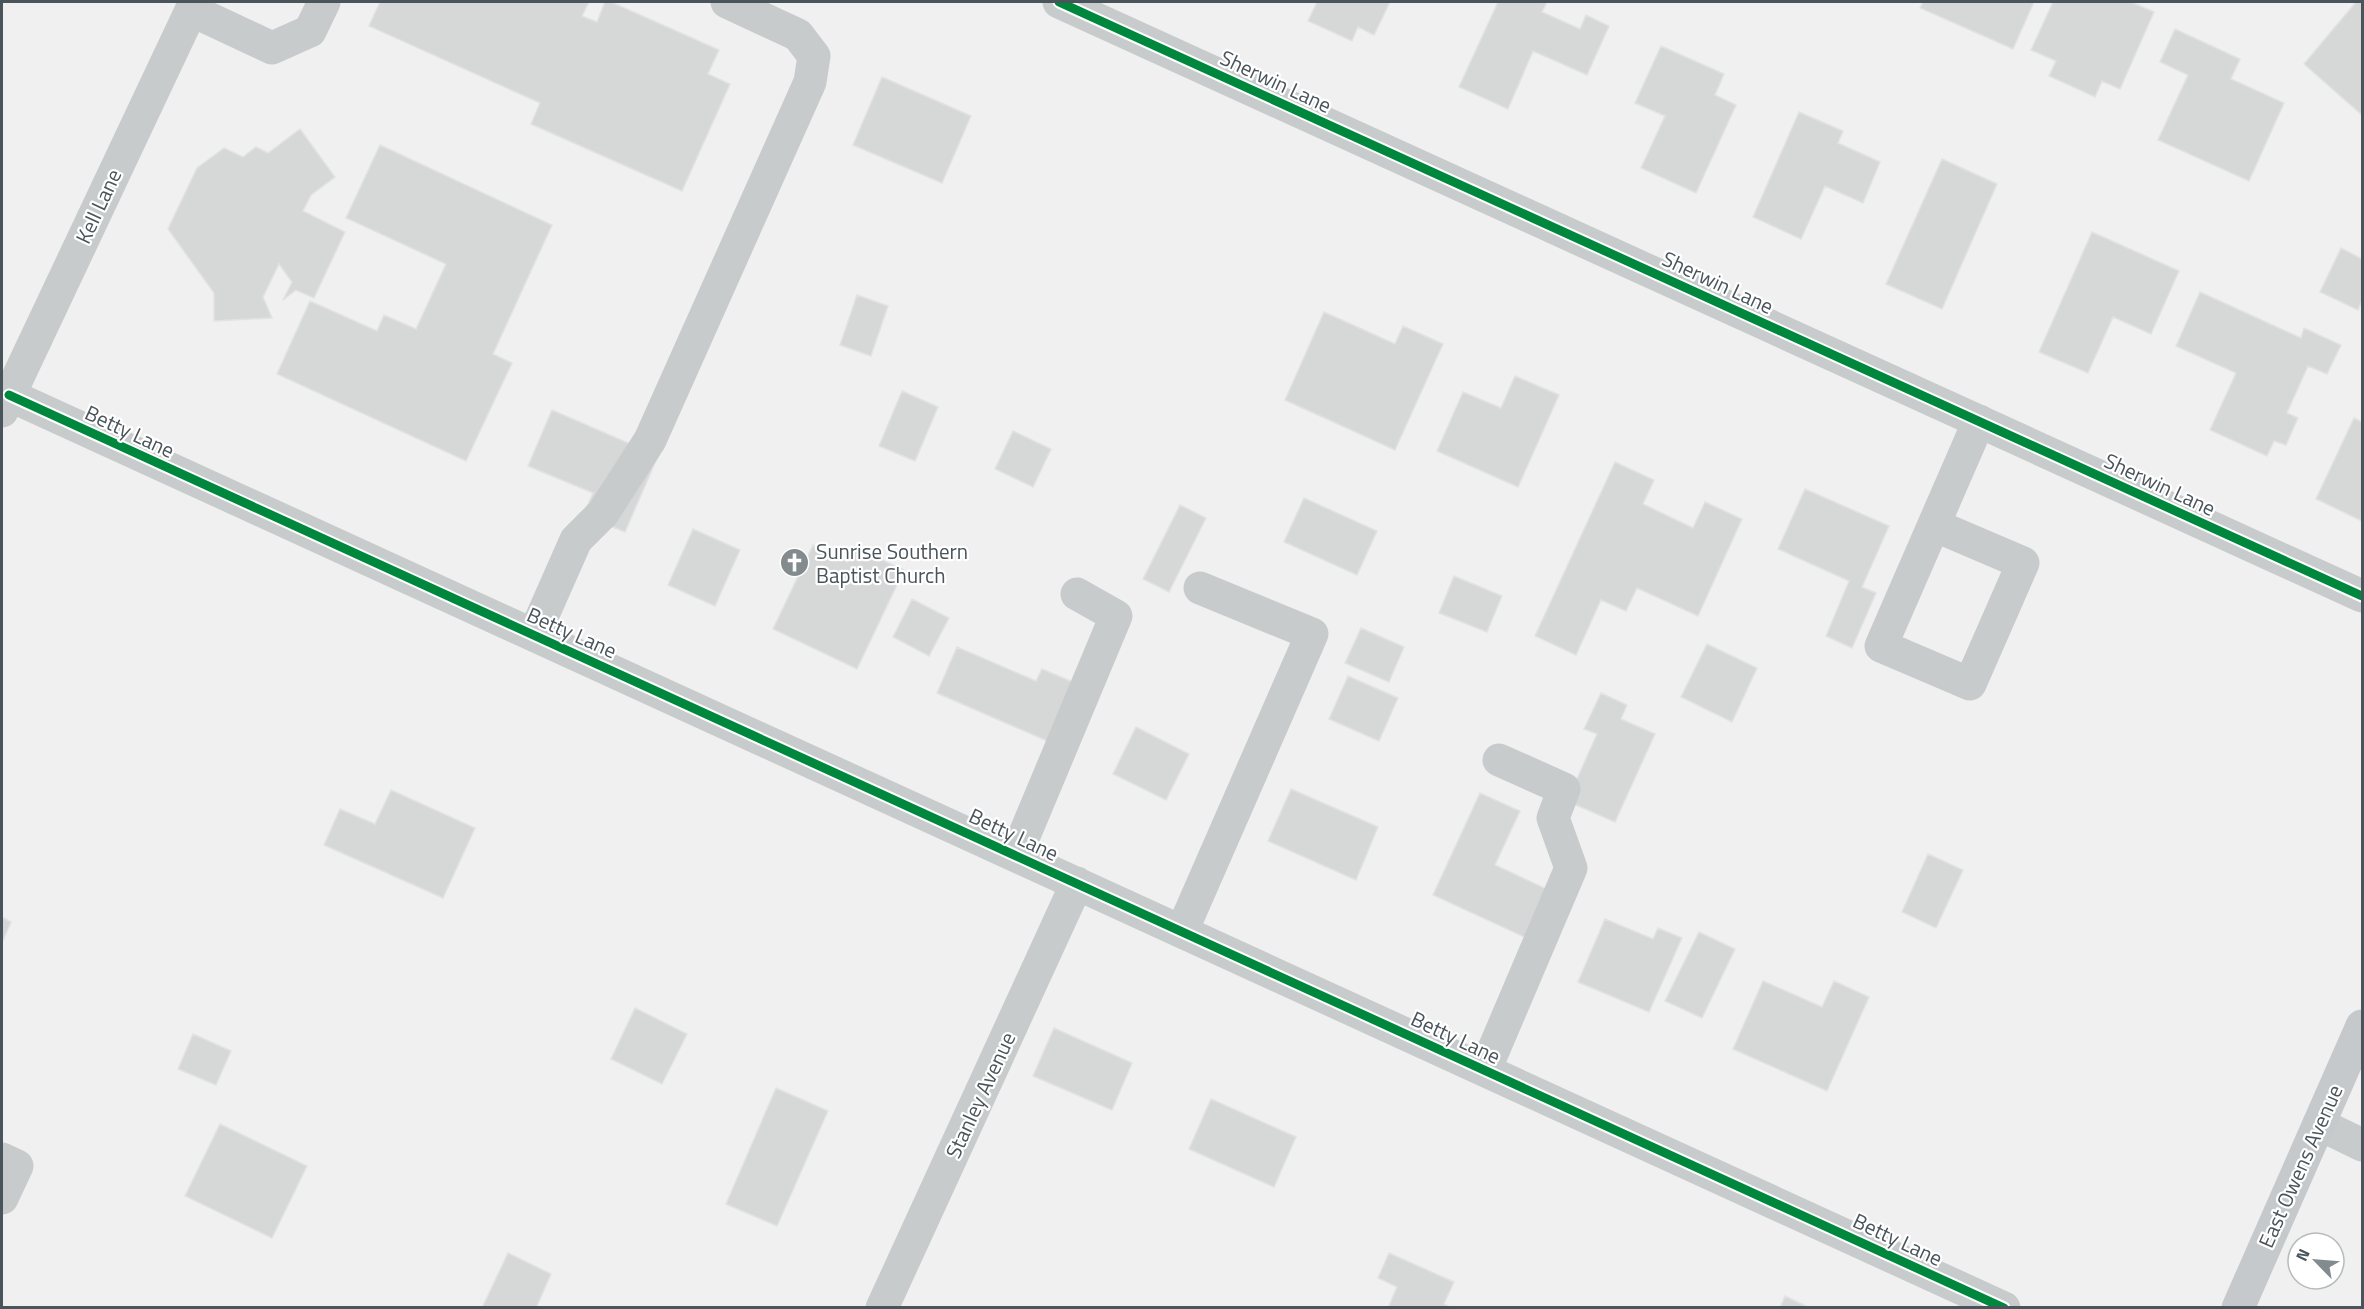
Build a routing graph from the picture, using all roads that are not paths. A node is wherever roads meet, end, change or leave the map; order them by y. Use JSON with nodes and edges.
{"nodes":[{"id":1,"x":324,"y":2,"type":"edge"},
{"id":2,"x":727,"y":2,"type":"edge"},
{"id":3,"x":1059,"y":2,"type":"edge"},
{"id":4,"x":193,"y":6,"type":"edge"},
{"id":5,"x":5,"y":403,"type":"edge"},
{"id":6,"x":1979,"y":421,"type":"junction"},
{"id":7,"x":1934,"y":525,"type":"junction"},
{"id":8,"x":1200,"y":588,"type":"dead end"},
{"id":9,"x":1077,"y":594,"type":"dead end"},
{"id":10,"x":2362,"y":596,"type":"edge"},
{"id":11,"x":534,"y":635,"type":"junction"},
{"id":12,"x":1499,"y":760,"type":"dead end"},
{"id":13,"x":1016,"y":855,"type":"junction"},
{"id":14,"x":1077,"y":883,"type":"junction"},
{"id":15,"x":1182,"y":931,"type":"junction"},
{"id":16,"x":2362,"y":1026,"type":"edge"},
{"id":17,"x":1485,"y":1070,"type":"junction"},
{"id":18,"x":2319,"y":1124,"type":"junction"},
{"id":19,"x":2362,"y":1146,"type":"edge"},
{"id":20,"x":2,"y":1159,"type":"edge"},
{"id":21,"x":2,"y":1198,"type":"edge"},
{"id":22,"x":1946,"y":1296,"type":"edge"},
{"id":23,"x":882,"y":1308,"type":"edge"},
{"id":24,"x":2004,"y":1308,"type":"edge"},
{"id":25,"x":2238,"y":1308,"type":"edge"}],
"edges":[{"from":1,"to":4,"type":"street"},
{"from":2,"to":11,"type":"street"},
{"from":3,"to":6,"type":"street","name":"Sherwin Lane"},
{"from":4,"to":5,"type":"street","name":"Kell Lane"},
{"from":5,"to":11,"type":"street","name":"Betty Lane"},
{"from":6,"to":7,"type":"street"},
{"from":6,"to":10,"type":"street","name":"Sherwin Lane"},
{"from":7,"to":7,"type":"street"},
{"from":8,"to":15,"type":"street"},
{"from":9,"to":13,"type":"street"},
{"from":11,"to":13,"type":"street","name":"Betty Lane"},
{"from":12,"to":17,"type":"street"},
{"from":13,"to":14,"type":"street","name":"Betty Lane"},
{"from":14,"to":15,"type":"street","name":"Betty Lane"},
{"from":14,"to":23,"type":"street","name":"Stanley Avenue"},
{"from":15,"to":17,"type":"street","name":"Betty Lane"},
{"from":16,"to":18,"type":"main road","name":"East Owens Avenue"},
{"from":17,"to":22,"type":"street","name":"Betty Lane"},
{"from":18,"to":19,"type":"street"},
{"from":18,"to":25,"type":"main road","name":"East Owens Avenue"},
{"from":20,"to":21,"type":"street"},
{"from":22,"to":24,"type":"street","name":"Betty Lane"}]}
